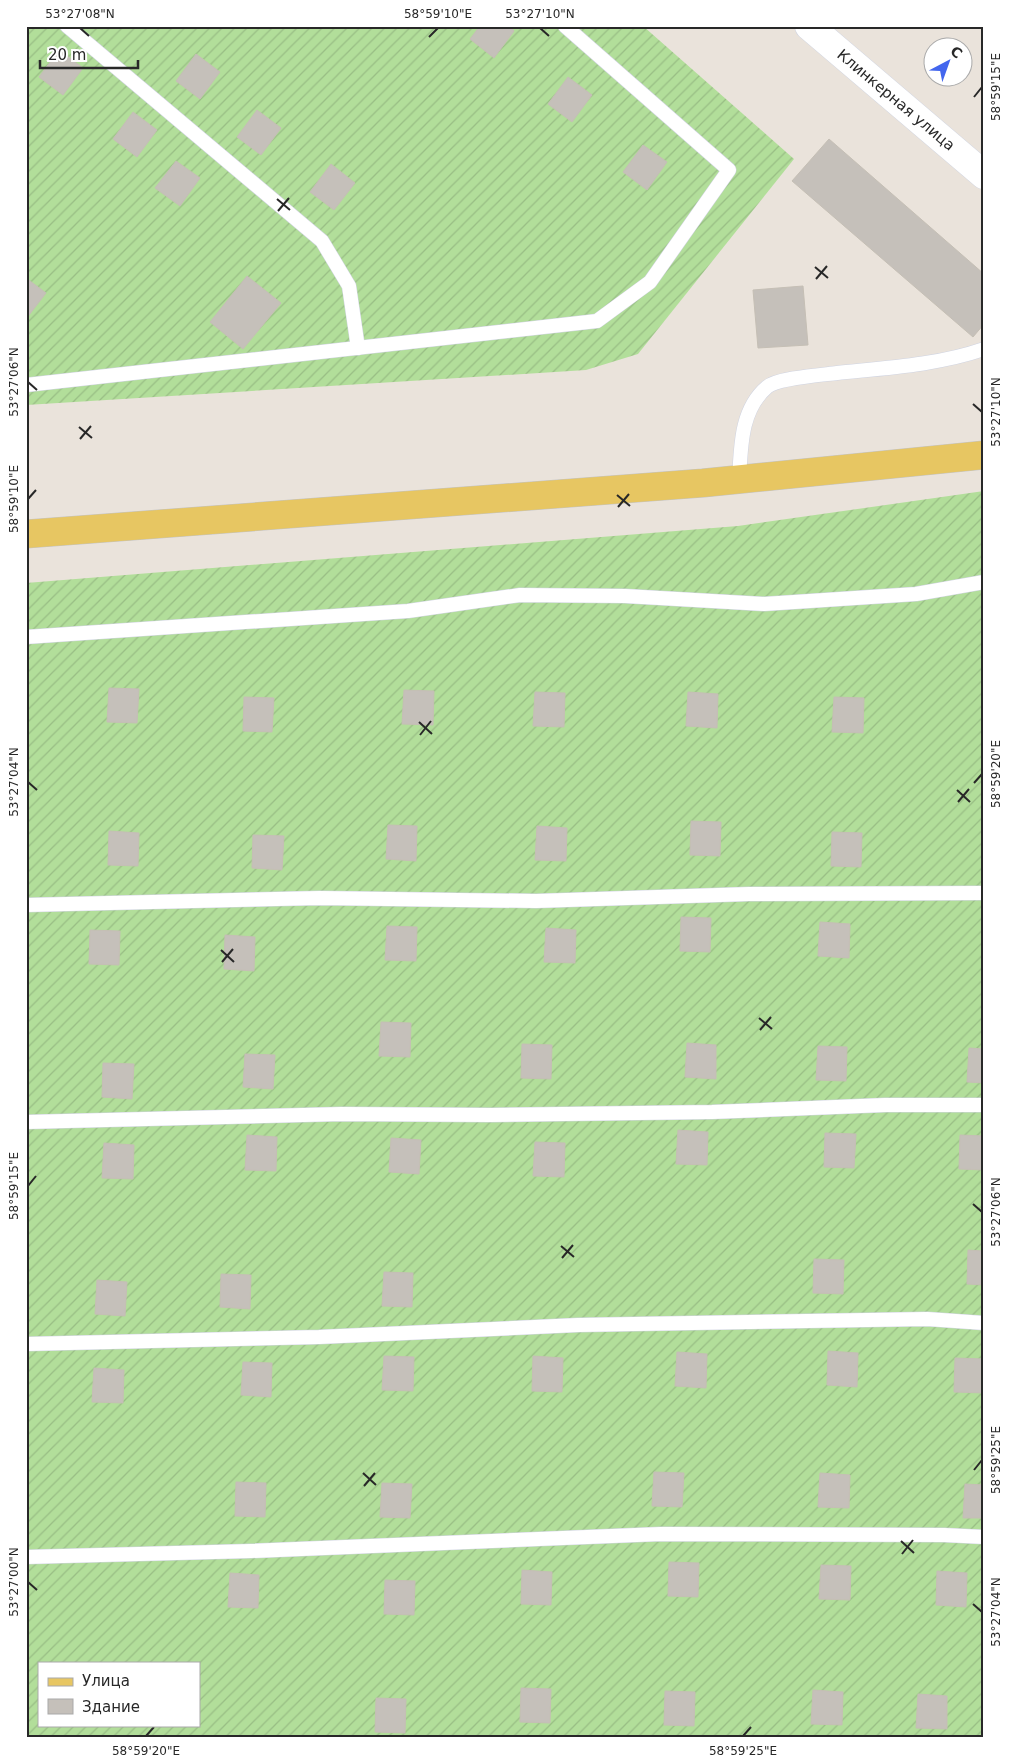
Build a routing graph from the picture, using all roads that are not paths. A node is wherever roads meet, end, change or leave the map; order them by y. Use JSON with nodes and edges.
{"nodes":[{"id":1,"x":67,"y":26,"type":"edge"},
{"id":2,"x":565,"y":26,"type":"edge"},
{"id":3,"x":809,"y":26,"type":"edge"},
{"id":4,"x":984,"y":175,"type":"edge"},
{"id":5,"x":358,"y":348,"type":"junction"},
{"id":6,"x":984,"y":348,"type":"edge"},
{"id":7,"x":26,"y":385,"type":"edge"},
{"id":8,"x":984,"y":455,"type":"edge"},
{"id":9,"x":739,"y":480,"type":"junction"},
{"id":10,"x":26,"y":534,"type":"edge"},
{"id":11,"x":984,"y":582,"type":"edge"},
{"id":12,"x":26,"y":637,"type":"edge"},
{"id":13,"x":984,"y":893,"type":"edge"},
{"id":14,"x":26,"y":905,"type":"edge"},
{"id":15,"x":984,"y":1105,"type":"edge"},
{"id":16,"x":26,"y":1122,"type":"edge"},
{"id":17,"x":984,"y":1323,"type":"edge"},
{"id":18,"x":26,"y":1344,"type":"edge"},
{"id":19,"x":984,"y":1538,"type":"edge"},
{"id":20,"x":26,"y":1557,"type":"edge"}],
"edges":[{"from":1,"to":5,"type":"lane"},
{"from":2,"to":5,"type":"lane"},
{"from":3,"to":4,"type":"street","name":"Клинкерная улица"},
{"from":5,"to":7,"type":"lane"},
{"from":6,"to":9,"type":"lane"},
{"from":8,"to":9,"type":"main road"},
{"from":9,"to":10,"type":"main road"},
{"from":11,"to":12,"type":"lane"},
{"from":13,"to":14,"type":"lane"},
{"from":15,"to":16,"type":"lane"},
{"from":17,"to":18,"type":"lane"},
{"from":19,"to":20,"type":"lane"}]}
